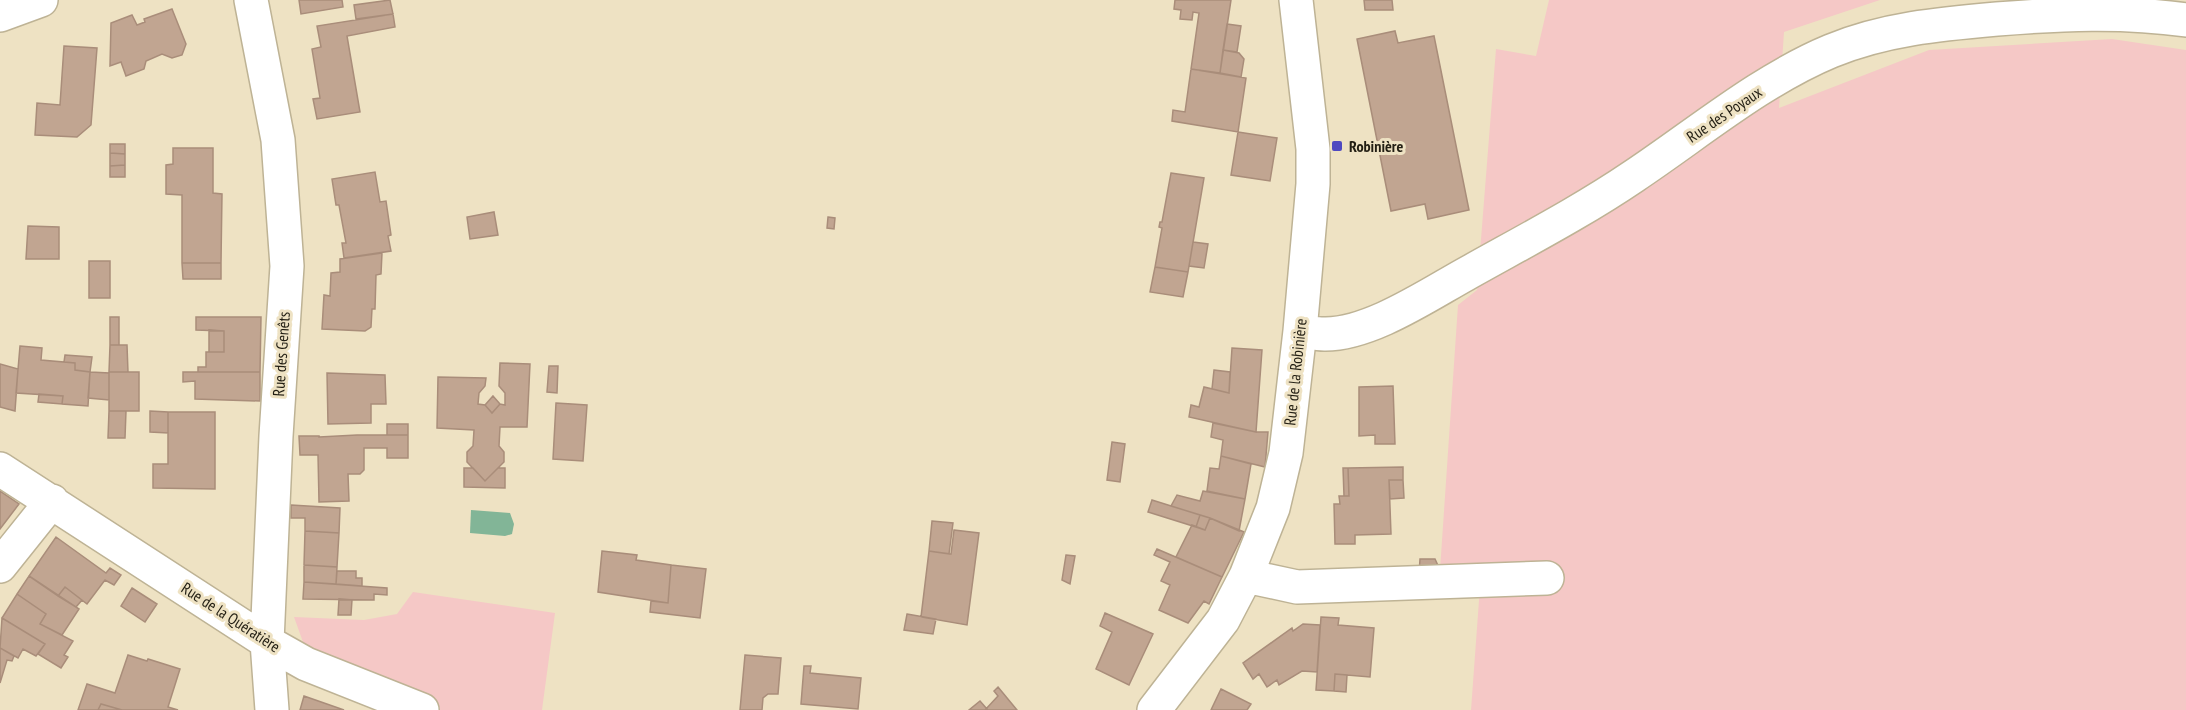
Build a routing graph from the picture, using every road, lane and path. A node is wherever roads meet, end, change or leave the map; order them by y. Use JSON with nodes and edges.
{"nodes":[{"id":1,"x":41,"y":0,"type":"edge"},
{"id":2,"x":251,"y":0,"type":"edge"},
{"id":3,"x":1296,"y":0,"type":"edge"},
{"id":4,"x":0,"y":15,"type":"edge"},
{"id":5,"x":2186,"y":20,"type":"edge"},
{"id":6,"x":1300,"y":331,"type":"junction"},
{"id":7,"x":0,"y":469,"type":"edge"},
{"id":8,"x":52,"y":501,"type":"junction"},
{"id":9,"x":0,"y":566,"type":"edge"},
{"id":10,"x":1246,"y":576,"type":"junction"},
{"id":11,"x":1547,"y":579,"type":"dead end"},
{"id":12,"x":267,"y":642,"type":"junction"},
{"id":13,"x":272,"y":710,"type":"edge"},
{"id":14,"x":422,"y":710,"type":"edge"},
{"id":15,"x":1154,"y":710,"type":"edge"}],
"edges":[{"from":1,"to":4,"type":"street"},
{"from":2,"to":12,"type":"street","name":"Rue des Genêts"},
{"from":3,"to":6,"type":"street","name":"Rue de la Robinière"},
{"from":5,"to":6,"type":"street","name":"Rue des Poyaux"},
{"from":6,"to":10,"type":"street","name":"Rue de la Robinière"},
{"from":7,"to":8,"type":"street","name":"Rue de la Quératière"},
{"from":8,"to":9,"type":"street"},
{"from":8,"to":12,"type":"street","name":"Rue de la Quératière"},
{"from":10,"to":11,"type":"street"},
{"from":10,"to":15,"type":"street","name":"Rue de la Robinière"},
{"from":12,"to":13,"type":"street","name":"Rue des Genêts"},
{"from":12,"to":14,"type":"street","name":"Rue de la Quératière"}]}
